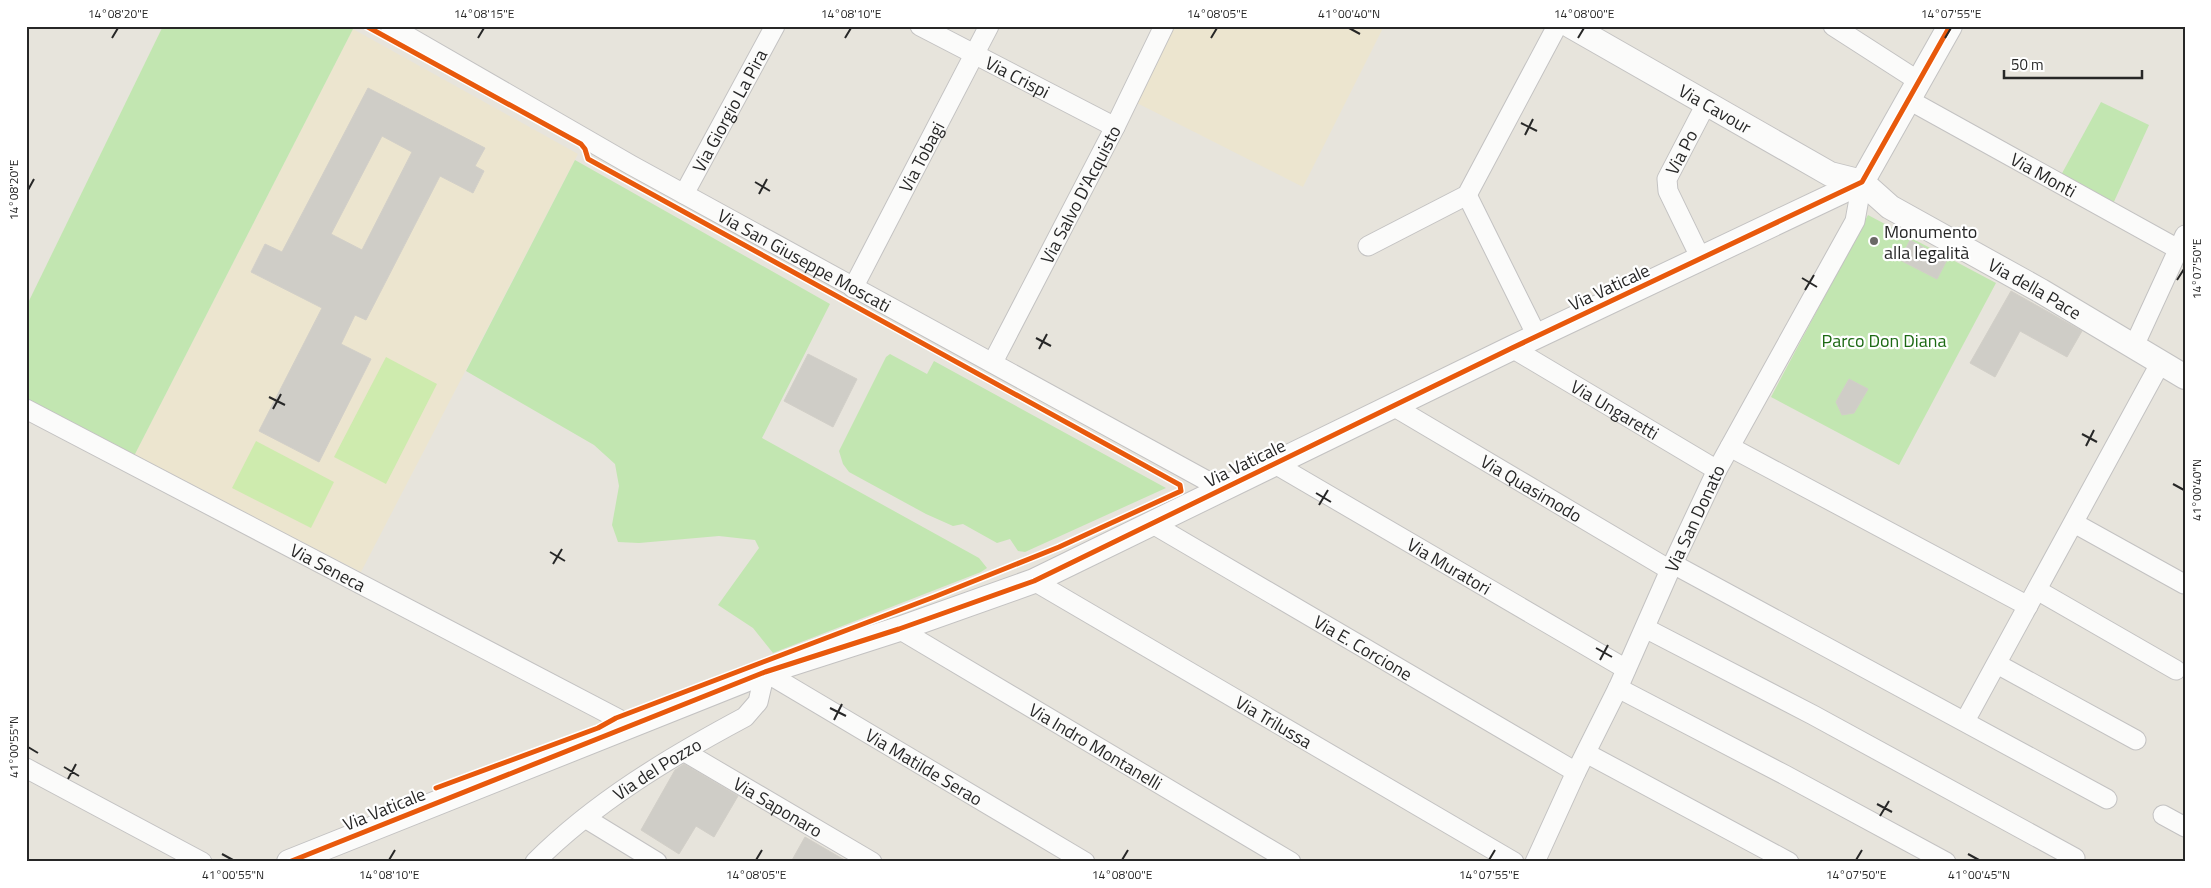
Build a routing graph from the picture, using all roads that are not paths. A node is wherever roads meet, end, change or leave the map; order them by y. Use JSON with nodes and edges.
{"nodes":[{"id":1,"x":390,"y":26,"type":"edge"},
{"id":2,"x":775,"y":26,"type":"edge"},
{"id":3,"x":920,"y":26,"type":"edge"},
{"id":4,"x":989,"y":26,"type":"edge"},
{"id":5,"x":1164,"y":26,"type":"edge"},
{"id":6,"x":1557,"y":26,"type":"edge"},
{"id":7,"x":1572,"y":26,"type":"edge"},
{"id":8,"x":1833,"y":26,"type":"edge"},
{"id":9,"x":1950,"y":26,"type":"edge"},
{"id":10,"x":974,"y":55,"type":"junction"},
{"id":11,"x":1914,"y":91,"type":"junction"},
{"id":12,"x":1707,"y":102,"type":"junction"},
{"id":13,"x":1115,"y":127,"type":"junction"},
{"id":14,"x":1862,"y":182,"type":"junction"},
{"id":15,"x":684,"y":194,"type":"junction"},
{"id":16,"x":1467,"y":195,"type":"junction"},
{"id":17,"x":2181,"y":242,"type":"edge"},
{"id":18,"x":1368,"y":246,"type":"dead end"},
{"id":19,"x":1701,"y":259,"type":"junction"},
{"id":20,"x":853,"y":288,"type":"junction"},
{"id":21,"x":1537,"y":336,"type":"junction"},
{"id":22,"x":2134,"y":346,"type":"junction"},
{"id":23,"x":1512,"y":348,"type":"junction"},
{"id":24,"x":993,"y":362,"type":"junction"},
{"id":25,"x":2161,"y":362,"type":"junction"},
{"id":26,"x":2185,"y":377,"type":"edge"},
{"id":27,"x":1393,"y":406,"type":"junction"},
{"id":28,"x":26,"y":409,"type":"edge"},
{"id":29,"x":1730,"y":447,"type":"junction"},
{"id":30,"x":1275,"y":464,"type":"junction"},
{"id":31,"x":1717,"y":470,"type":"junction"},
{"id":32,"x":1222,"y":489,"type":"junction"},
{"id":33,"x":1151,"y":523,"type":"junction"},
{"id":34,"x":2074,"y":523,"type":"junction"},
{"id":35,"x":1671,"y":567,"type":"junction"},
{"id":36,"x":1034,"y":581,"type":"junction"},
{"id":37,"x":2184,"y":584,"type":"edge"},
{"id":38,"x":2032,"y":598,"type":"junction"},
{"id":39,"x":1645,"y":628,"type":"junction"},
{"id":40,"x":899,"y":629,"type":"junction"},
{"id":41,"x":1997,"y":664,"type":"junction"},
{"id":42,"x":1626,"y":669,"type":"junction"},
{"id":43,"x":2176,"y":670,"type":"dead end"},
{"id":44,"x":765,"y":672,"type":"junction"},
{"id":45,"x":1618,"y":688,"type":"junction"},
{"id":46,"x":1965,"y":721,"type":"junction"},
{"id":47,"x":630,"y":725,"type":"junction"},
{"id":48,"x":2136,"y":740,"type":"dead end"},
{"id":49,"x":685,"y":752,"type":"junction"},
{"id":50,"x":1586,"y":753,"type":"junction"},
{"id":51,"x":26,"y":768,"type":"edge"},
{"id":52,"x":1576,"y":772,"type":"junction"},
{"id":53,"x":2107,"y":799,"type":"dead end"},
{"id":54,"x":2163,"y":815,"type":"dead end"},
{"id":55,"x":584,"y":818,"type":"junction"},
{"id":56,"x":2185,"y":827,"type":"edge"},
{"id":57,"x":2075,"y":858,"type":"dead end"},
{"id":58,"x":202,"y":862,"type":"edge"},
{"id":59,"x":289,"y":862,"type":"edge"},
{"id":60,"x":535,"y":862,"type":"edge"},
{"id":61,"x":657,"y":862,"type":"edge"},
{"id":62,"x":872,"y":862,"type":"edge"},
{"id":63,"x":1085,"y":862,"type":"edge"},
{"id":64,"x":1291,"y":862,"type":"edge"},
{"id":65,"x":1514,"y":862,"type":"edge"},
{"id":66,"x":1535,"y":862,"type":"edge"},
{"id":67,"x":1789,"y":862,"type":"edge"},
{"id":68,"x":1946,"y":862,"type":"edge"}],
"edges":[{"from":1,"to":15,"type":"street","name":"Via San Giuseppe Moscati"},
{"from":2,"to":15,"type":"street","name":"Via Giorgio La Pira"},
{"from":3,"to":10,"type":"street","name":"Via Crispi"},
{"from":4,"to":10,"type":"street","name":"Via Tobagi"},
{"from":5,"to":13,"type":"street","name":"Via Salvo D'Acquisto"},
{"from":6,"to":16,"type":"street"},
{"from":7,"to":12,"type":"street","name":"Via Cavour"},
{"from":8,"to":11,"type":"street","name":"Via Monti"},
{"from":9,"to":11,"type":"street"},
{"from":10,"to":13,"type":"street","name":"Via Crispi"},
{"from":10,"to":20,"type":"street","name":"Via Tobagi"},
{"from":11,"to":14,"type":"street"},
{"from":11,"to":17,"type":"street","name":"Via Monti"},
{"from":12,"to":14,"type":"street","name":"Via Cavour"},
{"from":12,"to":19,"type":"street","name":"Via Po"},
{"from":13,"to":24,"type":"street","name":"Via Salvo D'Acquisto"},
{"from":14,"to":19,"type":"street","name":"Via Vaticale"},
{"from":14,"to":22,"type":"street","name":"Via della Pace"},
{"from":14,"to":29,"type":"street","name":"Via San Donato"},
{"from":15,"to":20,"type":"street","name":"Via San Giuseppe Moscati"},
{"from":16,"to":18,"type":"street"},
{"from":16,"to":21,"type":"street"},
{"from":17,"to":22,"type":"street"},
{"from":19,"to":21,"type":"street","name":"Via Vaticale"},
{"from":20,"to":24,"type":"street","name":"Via San Giuseppe Moscati"},
{"from":21,"to":23,"type":"street","name":"Via Vaticale"},
{"from":22,"to":25,"type":"street","name":"Via della Pace"},
{"from":23,"to":27,"type":"street","name":"Via Vaticale"},
{"from":23,"to":31,"type":"street","name":"Via Ungaretti"},
{"from":24,"to":32,"type":"street","name":"Via San Giuseppe Moscati"},
{"from":25,"to":26,"type":"street","name":"Via della Pace"},
{"from":25,"to":34,"type":"street"},
{"from":27,"to":30,"type":"street","name":"Via Vaticale"},
{"from":27,"to":35,"type":"street","name":"Via Quasimodo"},
{"from":28,"to":47,"type":"street","name":"Via Seneca"},
{"from":29,"to":31,"type":"street","name":"Via San Donato"},
{"from":29,"to":38,"type":"street"},
{"from":30,"to":32,"type":"street","name":"Via Vaticale"},
{"from":30,"to":42,"type":"street","name":"Via Muratori"},
{"from":31,"to":35,"type":"street","name":"Via San Donato"},
{"from":32,"to":33,"type":"street","name":"Via Vaticale"},
{"from":33,"to":36,"type":"street","name":"Via Vaticale"},
{"from":33,"to":52,"type":"street","name":"Via E. Corcione"},
{"from":34,"to":37,"type":"street"},
{"from":34,"to":38,"type":"street"},
{"from":35,"to":39,"type":"street","name":"Via San Donato"},
{"from":35,"to":46,"type":"street","name":"Via Quasimodo"},
{"from":36,"to":40,"type":"street","name":"Via Vaticale"},
{"from":36,"to":65,"type":"street","name":"Via Trilussa"},
{"from":38,"to":41,"type":"street"},
{"from":38,"to":43,"type":"street"},
{"from":39,"to":42,"type":"street","name":"Via San Donato"},
{"from":39,"to":57,"type":"street"},
{"from":40,"to":44,"type":"street","name":"Via Vaticale"},
{"from":40,"to":64,"type":"street","name":"Via Indro Montanelli"},
{"from":41,"to":46,"type":"street"},
{"from":41,"to":48,"type":"street"},
{"from":42,"to":45,"type":"street","name":"Via San Donato"},
{"from":44,"to":47,"type":"street","name":"Via Vaticale"},
{"from":44,"to":49,"type":"street","name":"Via del Pozzo"},
{"from":44,"to":63,"type":"street","name":"Via Matilde Serao"},
{"from":45,"to":50,"type":"street","name":"Via San Donato"},
{"from":45,"to":68,"type":"street"},
{"from":46,"to":53,"type":"street","name":"Via Quasimodo"},
{"from":47,"to":59,"type":"street","name":"Via Vaticale"},
{"from":49,"to":55,"type":"street","name":"Via del Pozzo"},
{"from":49,"to":62,"type":"street","name":"Via Saponaro"},
{"from":50,"to":52,"type":"street","name":"Via San Donato"},
{"from":50,"to":67,"type":"street"},
{"from":51,"to":58,"type":"street"},
{"from":52,"to":66,"type":"street","name":"Via San Donato"},
{"from":54,"to":56,"type":"street"},
{"from":55,"to":60,"type":"street","name":"Via del Pozzo"},
{"from":55,"to":61,"type":"street"}]}
